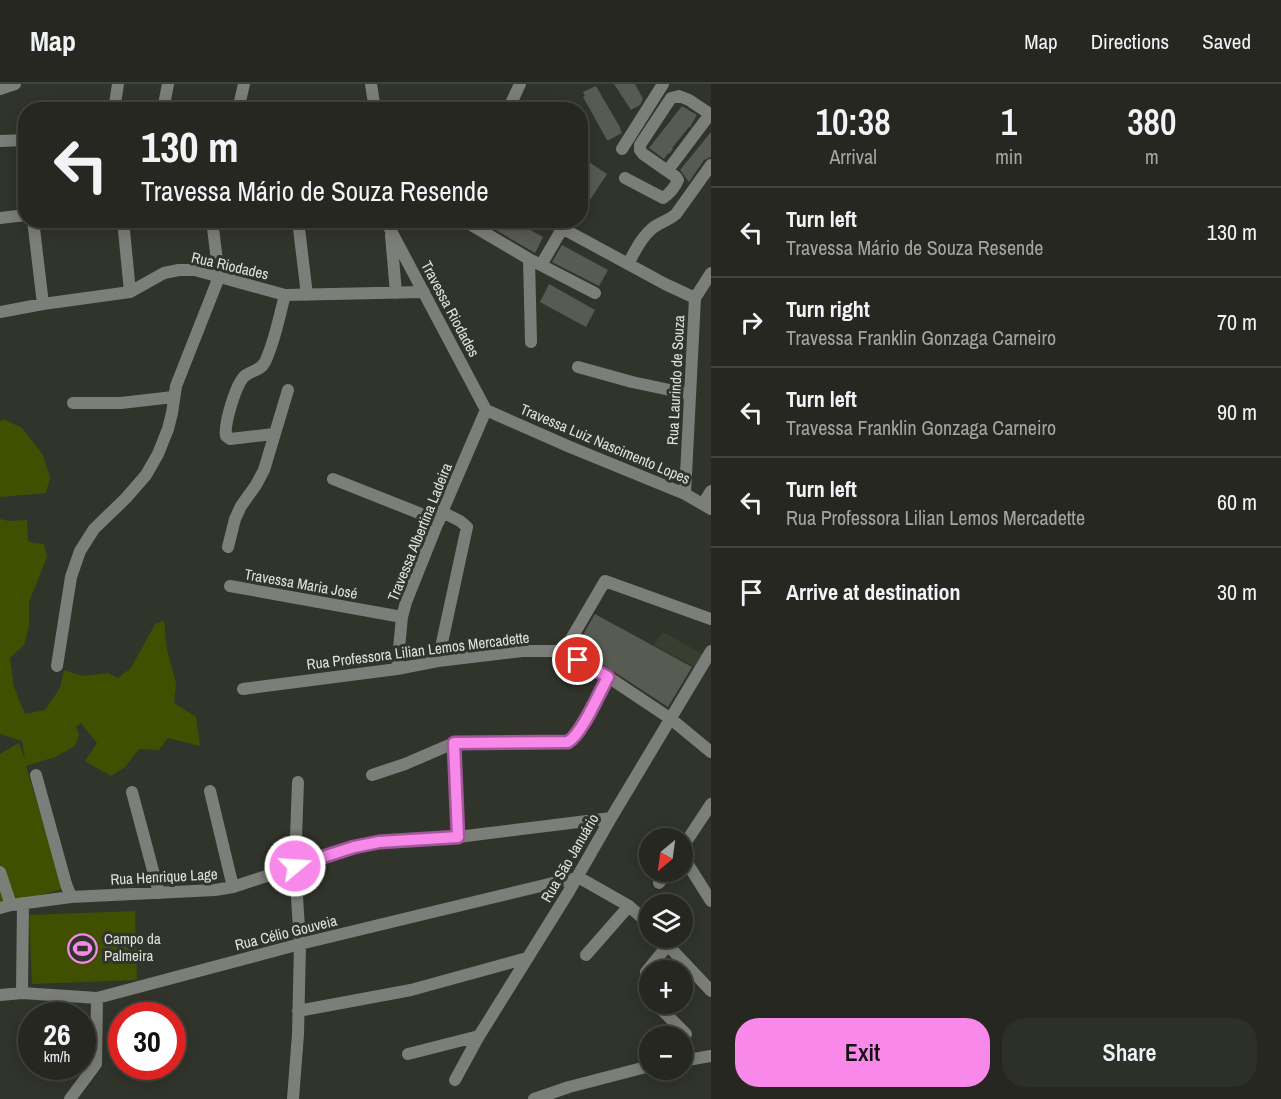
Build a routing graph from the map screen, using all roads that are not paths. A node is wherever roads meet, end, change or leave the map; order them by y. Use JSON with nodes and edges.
{"nodes":[{"id":1,"x":15,"y":84,"type":"edge"},
{"id":2,"x":118,"y":84,"type":"edge"},
{"id":3,"x":168,"y":84,"type":"edge"},
{"id":4,"x":244,"y":84,"type":"edge"},
{"id":5,"x":371,"y":84,"type":"edge"},
{"id":6,"x":520,"y":84,"type":"edge"},
{"id":7,"x":663,"y":84,"type":"edge"},
{"id":8,"x":0,"y":89,"type":"edge"},
{"id":9,"x":115,"y":102,"type":"edge"},
{"id":10,"x":165,"y":102,"type":"edge"},
{"id":11,"x":240,"y":102,"type":"edge"},
{"id":12,"x":374,"y":102,"type":"edge"},
{"id":13,"x":512,"y":102,"type":"edge"},
{"id":14,"x":711,"y":114,"type":"edge"},
{"id":15,"x":18,"y":140,"type":"edge"},
{"id":16,"x":0,"y":141,"type":"edge"},
{"id":17,"x":622,"y":149,"type":"dead end"},
{"id":18,"x":711,"y":165,"type":"edge"},
{"id":19,"x":668,"y":170,"type":"junction"},
{"id":20,"x":625,"y":178,"type":"dead end"},
{"id":21,"x":18,"y":216,"type":"edge"},
{"id":22,"x":0,"y":218,"type":"edge"},
{"id":23,"x":34,"y":228,"type":"edge"},
{"id":24,"x":124,"y":228,"type":"edge"},
{"id":25,"x":213,"y":228,"type":"edge"},
{"id":26,"x":299,"y":228,"type":"edge"},
{"id":27,"x":390,"y":228,"type":"edge"},
{"id":28,"x":392,"y":228,"type":"edge"},
{"id":29,"x":477,"y":228,"type":"edge"},
{"id":30,"x":562,"y":229,"type":"joint"},
{"id":31,"x":529,"y":259,"type":"junction"},
{"id":32,"x":628,"y":264,"type":"junction"},
{"id":33,"x":541,"y":265,"type":"junction"},
{"id":34,"x":711,"y":273,"type":"edge"},
{"id":35,"x":219,"y":277,"type":"junction"},
{"id":36,"x":130,"y":292,"type":"junction"},
{"id":37,"x":424,"y":292,"type":"junction"},
{"id":38,"x":396,"y":293,"type":"junction"},
{"id":39,"x":596,"y":293,"type":"dead end"},
{"id":40,"x":285,"y":295,"type":"junction"},
{"id":41,"x":307,"y":295,"type":"junction"},
{"id":42,"x":695,"y":298,"type":"junction"},
{"id":43,"x":43,"y":304,"type":"junction"},
{"id":44,"x":0,"y":312,"type":"edge"},
{"id":45,"x":531,"y":342,"type":"dead end"},
{"id":46,"x":578,"y":367,"type":"dead end"},
{"id":47,"x":288,"y":390,"type":"dead end"},
{"id":48,"x":690,"y":394,"type":"junction"},
{"id":49,"x":173,"y":397,"type":"junction"},
{"id":50,"x":73,"y":404,"type":"dead end"},
{"id":51,"x":486,"y":410,"type":"junction"},
{"id":52,"x":274,"y":434,"type":"junction"},
{"id":53,"x":333,"y":479,"type":"dead end"},
{"id":54,"x":711,"y":490,"type":"edge"},
{"id":55,"x":685,"y":494,"type":"junction"},
{"id":56,"x":707,"y":506,"type":"edge"},
{"id":57,"x":441,"y":516,"type":"junction"},
{"id":58,"x":228,"y":548,"type":"dead end"},
{"id":59,"x":230,"y":586,"type":"dead end"},
{"id":60,"x":402,"y":617,"type":"junction"},
{"id":61,"x":711,"y":619,"type":"edge"},
{"id":62,"x":564,"y":651,"type":"junction"},
{"id":63,"x":711,"y":651,"type":"edge"},
{"id":64,"x":438,"y":661,"type":"junction"},
{"id":65,"x":57,"y":666,"type":"dead end"},
{"id":66,"x":396,"y":669,"type":"junction"},
{"id":67,"x":608,"y":677,"type":"junction"},
{"id":68,"x":243,"y":688,"type":"dead end"},
{"id":69,"x":671,"y":719,"type":"junction"},
{"id":70,"x":454,"y":743,"type":"junction"},
{"id":71,"x":711,"y":752,"type":"edge"},
{"id":72,"x":372,"y":775,"type":"dead end"},
{"id":73,"x":36,"y":776,"type":"dead end"},
{"id":74,"x":298,"y":782,"type":"dead end"},
{"id":75,"x":210,"y":791,"type":"dead end"},
{"id":76,"x":132,"y":792,"type":"dead end"},
{"id":77,"x":711,"y":804,"type":"edge"},
{"id":78,"x":610,"y":818,"type":"junction"},
{"id":79,"x":693,"y":831,"type":"edge"},
{"id":80,"x":458,"y":837,"type":"junction"},
{"id":81,"x":295,"y":866,"type":"junction"},
{"id":82,"x":0,"y":872,"type":"edge"},
{"id":83,"x":693,"y":873,"type":"edge"},
{"id":84,"x":578,"y":877,"type":"junction"},
{"id":85,"x":233,"y":887,"type":"junction"},
{"id":86,"x":159,"y":893,"type":"junction"},
{"id":87,"x":71,"y":897,"type":"junction"},
{"id":88,"x":711,"y":902,"type":"edge"},
{"id":89,"x":11,"y":905,"type":"edge"},
{"id":90,"x":629,"y":906,"type":"junction"},
{"id":91,"x":639,"y":916,"type":"edge"},
{"id":92,"x":300,"y":944,"type":"junction"},
{"id":93,"x":671,"y":948,"type":"edge"},
{"id":94,"x":586,"y":955,"type":"dead end"},
{"id":95,"x":527,"y":958,"type":"junction"},
{"id":96,"x":711,"y":991,"type":"edge"},
{"id":97,"x":22,"y":993,"type":"junction"},
{"id":98,"x":0,"y":995,"type":"edge"},
{"id":99,"x":97,"y":998,"type":"junction"},
{"id":100,"x":298,"y":1011,"type":"junction"},
{"id":101,"x":666,"y":1014,"type":"edge"},
{"id":102,"x":678,"y":1026,"type":"edge"},
{"id":103,"x":479,"y":1036,"type":"junction"},
{"id":104,"x":408,"y":1054,"type":"dead end"},
{"id":105,"x":711,"y":1056,"type":"edge"},
{"id":106,"x":693,"y":1059,"type":"edge"},
{"id":107,"x":639,"y":1069,"type":"edge"},
{"id":108,"x":456,"y":1080,"type":"dead end"},
{"id":109,"x":70,"y":1099,"type":"edge"},
{"id":110,"x":293,"y":1099,"type":"edge"},
{"id":111,"x":534,"y":1099,"type":"edge"}],
"edges":[{"from":1,"to":8,"type":"street"},
{"from":2,"to":9,"type":"street"},
{"from":3,"to":10,"type":"street"},
{"from":4,"to":11,"type":"street"},
{"from":5,"to":12,"type":"street"},
{"from":6,"to":13,"type":"street"},
{"from":7,"to":17,"type":"street"},
{"from":14,"to":19,"type":"street"},
{"from":14,"to":19,"type":"street"},
{"from":15,"to":16,"type":"street"},
{"from":18,"to":32,"type":"street"},
{"from":19,"to":20,"type":"street"},
{"from":21,"to":22,"type":"street"},
{"from":23,"to":43,"type":"street"},
{"from":24,"to":36,"type":"street"},
{"from":25,"to":35,"type":"street"},
{"from":26,"to":41,"type":"street"},
{"from":27,"to":38,"type":"street"},
{"from":28,"to":37,"type":"street","name":"Travessa Riodades"},
{"from":29,"to":31,"type":"street"},
{"from":30,"to":32,"type":"street"},
{"from":30,"to":33,"type":"street"},
{"from":31,"to":33,"type":"street"},
{"from":31,"to":45,"type":"street"},
{"from":32,"to":42,"type":"street"},
{"from":33,"to":39,"type":"street"},
{"from":34,"to":42,"type":"street","name":"Rua Laurindo de Souza"},
{"from":35,"to":36,"type":"street","name":"Rua Riodades"},
{"from":35,"to":40,"type":"street","name":"Rua Riodades"},
{"from":35,"to":49,"type":"street"},
{"from":36,"to":43,"type":"street","name":"Rua Riodades"},
{"from":37,"to":38,"type":"street","name":"Rua Riodades"},
{"from":37,"to":51,"type":"street","name":"Travessa Riodades"},
{"from":38,"to":41,"type":"street","name":"Rua Riodades"},
{"from":40,"to":41,"type":"street","name":"Rua Riodades"},
{"from":40,"to":52,"type":"street"},
{"from":42,"to":48,"type":"street","name":"Rua Laurindo de Souza"},
{"from":43,"to":44,"type":"street","name":"Rua Riodades"},
{"from":46,"to":48,"type":"street"},
{"from":47,"to":52,"type":"street"},
{"from":48,"to":55,"type":"street","name":"Rua Laurindo de Souza"},
{"from":49,"to":50,"type":"street"},
{"from":49,"to":65,"type":"street"},
{"from":51,"to":55,"type":"street","name":"Travessa Luiz Nascimento Lopes"},
{"from":51,"to":57,"type":"street","name":"Travessa Albertina Ladeira"},
{"from":52,"to":58,"type":"street"},
{"from":53,"to":57,"type":"street"},
{"from":54,"to":56,"type":"street"},
{"from":55,"to":56,"type":"street","name":"Travessa Luiz Nascimento Lopes"},
{"from":57,"to":60,"type":"street","name":"Travessa Albertina Ladeira"},
{"from":57,"to":64,"type":"street"},
{"from":59,"to":60,"type":"street","name":"Travessa Maria José"},
{"from":60,"to":66,"type":"street","name":"Travessa Albertina Ladeira"},
{"from":61,"to":62,"type":"street"},
{"from":62,"to":64,"type":"street","name":"Rua Professora Lilian Lemos Mercadette"},
{"from":62,"to":67,"type":"street"},
{"from":63,"to":69,"type":"street","name":"Rua São Januário"},
{"from":64,"to":66,"type":"street","name":"Rua Professora Lilian Lemos Mercadette"},
{"from":66,"to":68,"type":"street","name":"Rua Professora Lilian Lemos Mercadette"},
{"from":67,"to":69,"type":"street"},
{"from":67,"to":70,"type":"street"},
{"from":69,"to":71,"type":"street"},
{"from":69,"to":78,"type":"street","name":"Rua São Januário"},
{"from":70,"to":72,"type":"street"},
{"from":70,"to":80,"type":"street"},
{"from":73,"to":87,"type":"street"},
{"from":74,"to":81,"type":"street"},
{"from":75,"to":85,"type":"street"},
{"from":76,"to":86,"type":"street"},
{"from":77,"to":79,"type":"street"},
{"from":78,"to":80,"type":"street","name":"Rua Henrique Lage"},
{"from":78,"to":84,"type":"street","name":"Rua São Januário"},
{"from":80,"to":81,"type":"street","name":"Rua Henrique Lage"},
{"from":81,"to":85,"type":"street","name":"Rua Henrique Lage"},
{"from":81,"to":92,"type":"street"},
{"from":82,"to":89,"type":"street"},
{"from":83,"to":88,"type":"street"},
{"from":84,"to":90,"type":"street"},
{"from":84,"to":92,"type":"street","name":"Rua Célio Gouveia"},
{"from":84,"to":95,"type":"street","name":"Rua São Januário"},
{"from":85,"to":86,"type":"street","name":"Rua Henrique Lage"},
{"from":86,"to":87,"type":"street","name":"Rua Henrique Lage"},
{"from":87,"to":89,"type":"street","name":"Rua Henrique Lage"},
{"from":89,"to":97,"type":"street"},
{"from":90,"to":91,"type":"street"},
{"from":90,"to":94,"type":"street"},
{"from":92,"to":99,"type":"street","name":"Rua Célio Gouveia"},
{"from":92,"to":100,"type":"street"},
{"from":93,"to":96,"type":"street"},
{"from":95,"to":100,"type":"street"},
{"from":95,"to":103,"type":"street","name":"Rua São Januário"},
{"from":97,"to":98,"type":"street","name":"Rua Célio Gouveia"},
{"from":97,"to":99,"type":"street","name":"Rua Célio Gouveia"},
{"from":99,"to":109,"type":"street"},
{"from":100,"to":110,"type":"street"},
{"from":101,"to":102,"type":"street"},
{"from":103,"to":104,"type":"street"},
{"from":103,"to":108,"type":"street","name":"Rua São Januário"},
{"from":105,"to":106,"type":"street"},
{"from":107,"to":111,"type":"street"}]}
